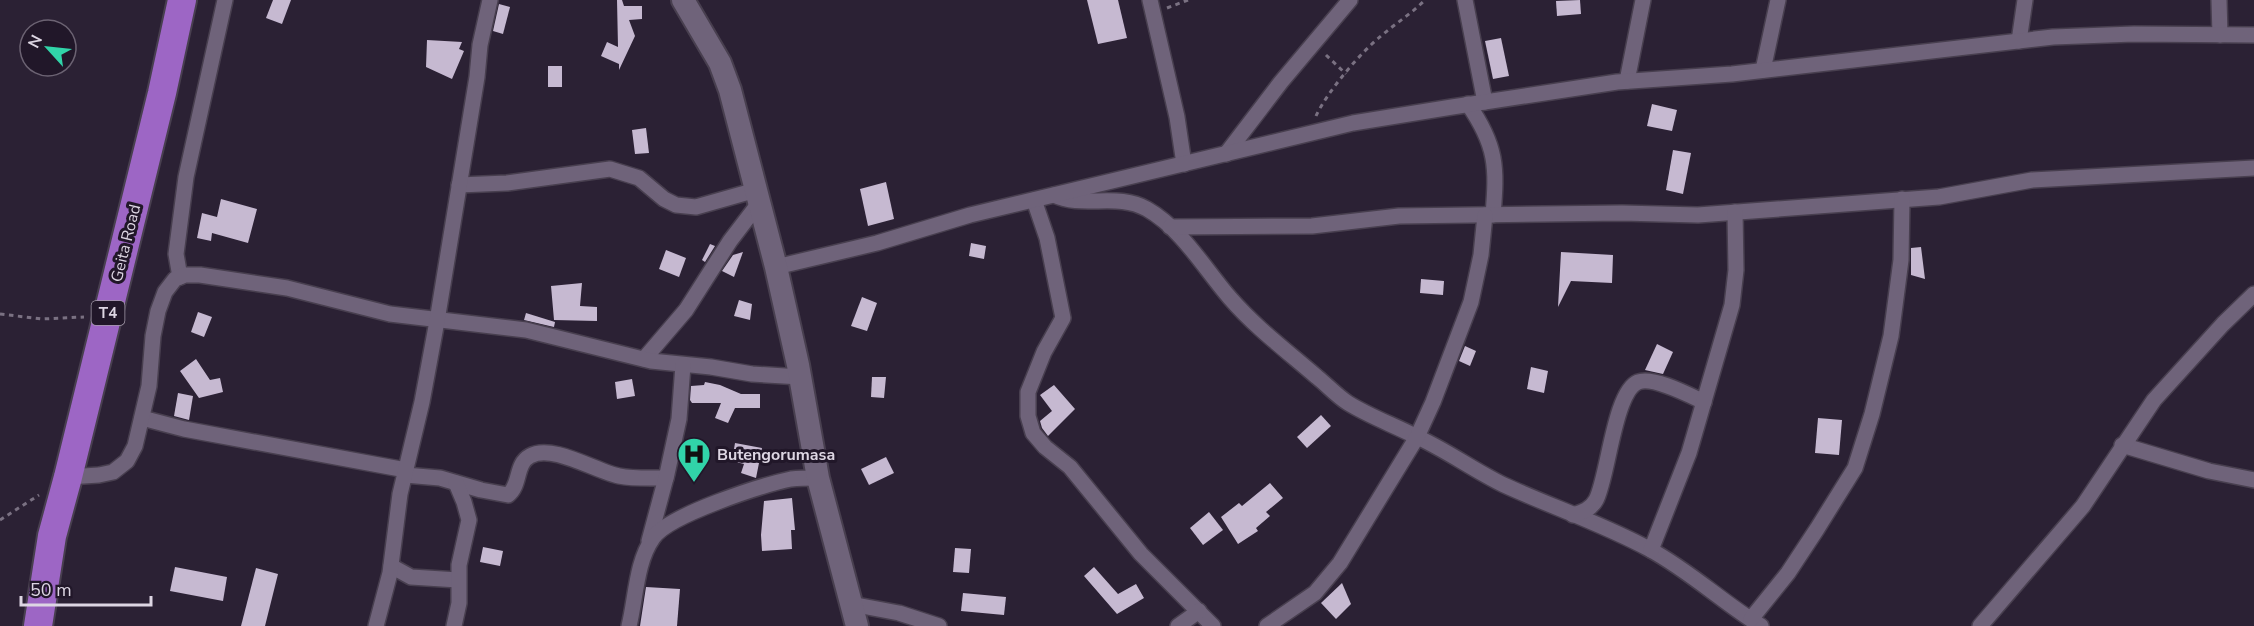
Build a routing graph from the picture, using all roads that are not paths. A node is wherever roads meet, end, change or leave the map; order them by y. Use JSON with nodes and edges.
{"nodes":[{"id":1,"x":182,"y":0,"type":"edge"},
{"id":2,"x":225,"y":0,"type":"edge"},
{"id":3,"x":683,"y":0,"type":"edge"},
{"id":4,"x":1350,"y":0,"type":"edge"},
{"id":5,"x":1465,"y":0,"type":"edge"},
{"id":6,"x":1643,"y":0,"type":"edge"},
{"id":7,"x":1778,"y":0,"type":"edge"},
{"id":8,"x":2025,"y":0,"type":"edge"},
{"id":9,"x":2219,"y":0,"type":"edge"},
{"id":10,"x":485,"y":1,"type":"edge"},
{"id":11,"x":1151,"y":7,"type":"edge"},
{"id":12,"x":2220,"y":35,"type":"junction"},
{"id":13,"x":2254,"y":35,"type":"edge"},
{"id":14,"x":2019,"y":41,"type":"junction"},
{"id":15,"x":1763,"y":70,"type":"junction"},
{"id":16,"x":1627,"y":81,"type":"junction"},
{"id":17,"x":1485,"y":102,"type":"junction"},
{"id":18,"x":1468,"y":104,"type":"junction"},
{"id":19,"x":1226,"y":154,"type":"junction"},
{"id":20,"x":1184,"y":164,"type":"junction"},
{"id":21,"x":2254,"y":168,"type":"edge"},
{"id":22,"x":459,"y":185,"type":"junction"},
{"id":23,"x":1054,"y":195,"type":"junction"},
{"id":24,"x":757,"y":196,"type":"junction"},
{"id":25,"x":1902,"y":199,"type":"junction"},
{"id":26,"x":1034,"y":200,"type":"junction"},
{"id":27,"x":1735,"y":212,"type":"junction"},
{"id":28,"x":1489,"y":215,"type":"junction"},
{"id":29,"x":1170,"y":227,"type":"junction"},
{"id":30,"x":776,"y":267,"type":"junction"},
{"id":31,"x":180,"y":277,"type":"junction"},
{"id":32,"x":2254,"y":294,"type":"edge"},
{"id":33,"x":436,"y":321,"type":"junction"},
{"id":34,"x":644,"y":359,"type":"junction"},
{"id":35,"x":683,"y":365,"type":"junction"},
{"id":36,"x":801,"y":377,"type":"junction"},
{"id":37,"x":1704,"y":402,"type":"junction"},
{"id":38,"x":142,"y":418,"type":"junction"},
{"id":39,"x":1418,"y":437,"type":"junction"},
{"id":40,"x":2122,"y":445,"type":"junction"},
{"id":41,"x":405,"y":472,"type":"junction"},
{"id":42,"x":666,"y":478,"type":"junction"},
{"id":43,"x":818,"y":478,"type":"junction"},
{"id":44,"x":67,"y":480,"type":"junction"},
{"id":45,"x":2254,"y":480,"type":"edge"},
{"id":46,"x":456,"y":483,"type":"junction"},
{"id":47,"x":1573,"y":514,"type":"junction"},
{"id":48,"x":648,"y":546,"type":"junction"},
{"id":49,"x":1651,"y":550,"type":"junction"},
{"id":50,"x":391,"y":566,"type":"junction"},
{"id":51,"x":458,"y":580,"type":"junction"},
{"id":52,"x":851,"y":604,"type":"junction"},
{"id":53,"x":1199,"y":611,"type":"junction"},
{"id":54,"x":1756,"y":623,"type":"edge"},
{"id":55,"x":38,"y":626,"type":"edge"},
{"id":56,"x":376,"y":626,"type":"edge"},
{"id":57,"x":454,"y":626,"type":"edge"},
{"id":58,"x":629,"y":626,"type":"edge"},
{"id":59,"x":857,"y":626,"type":"edge"},
{"id":60,"x":939,"y":626,"type":"edge"},
{"id":61,"x":1178,"y":626,"type":"edge"},
{"id":62,"x":1213,"y":626,"type":"edge"},
{"id":63,"x":1267,"y":626,"type":"edge"},
{"id":64,"x":1980,"y":626,"type":"edge"}],
"edges":[{"from":1,"to":44,"type":"highway","name":"Geita Road","number":"T4"},
{"from":2,"to":31,"type":"street"},
{"from":3,"to":24,"type":"street"},
{"from":4,"to":19,"type":"street"},
{"from":5,"to":17,"type":"street"},
{"from":6,"to":16,"type":"street"},
{"from":7,"to":15,"type":"street"},
{"from":8,"to":14,"type":"street"},
{"from":9,"to":12,"type":"street"},
{"from":10,"to":22,"type":"street"},
{"from":11,"to":20,"type":"street"},
{"from":12,"to":13,"type":"street"},
{"from":12,"to":14,"type":"street"},
{"from":14,"to":15,"type":"street"},
{"from":15,"to":16,"type":"street"},
{"from":16,"to":17,"type":"street"},
{"from":17,"to":18,"type":"street"},
{"from":18,"to":19,"type":"street"},
{"from":18,"to":28,"type":"street"},
{"from":19,"to":20,"type":"street"},
{"from":20,"to":23,"type":"street"},
{"from":21,"to":25,"type":"street"},
{"from":22,"to":24,"type":"street"},
{"from":22,"to":33,"type":"street"},
{"from":23,"to":26,"type":"street"},
{"from":23,"to":29,"type":"street"},
{"from":24,"to":30,"type":"street"},
{"from":24,"to":34,"type":"street"},
{"from":25,"to":27,"type":"street"},
{"from":25,"to":54,"type":"street"},
{"from":26,"to":30,"type":"street"},
{"from":26,"to":53,"type":"street"},
{"from":27,"to":28,"type":"street"},
{"from":27,"to":37,"type":"street"},
{"from":28,"to":29,"type":"street"},
{"from":28,"to":39,"type":"street"},
{"from":29,"to":39,"type":"street"},
{"from":30,"to":36,"type":"street"},
{"from":31,"to":33,"type":"street"},
{"from":31,"to":38,"type":"street"},
{"from":32,"to":40,"type":"street"},
{"from":33,"to":34,"type":"street"},
{"from":33,"to":41,"type":"street"},
{"from":34,"to":35,"type":"street"},
{"from":35,"to":36,"type":"street"},
{"from":35,"to":42,"type":"street"},
{"from":36,"to":43,"type":"street"},
{"from":37,"to":47,"type":"street"},
{"from":37,"to":49,"type":"street"},
{"from":38,"to":41,"type":"street"},
{"from":38,"to":44,"type":"street"},
{"from":39,"to":47,"type":"street"},
{"from":39,"to":63,"type":"street"},
{"from":40,"to":45,"type":"street"},
{"from":40,"to":64,"type":"street"},
{"from":41,"to":46,"type":"street"},
{"from":41,"to":50,"type":"street"},
{"from":42,"to":46,"type":"street"},
{"from":42,"to":48,"type":"street"},
{"from":43,"to":48,"type":"street"},
{"from":43,"to":52,"type":"street"},
{"from":44,"to":55,"type":"highway","name":"Geita Road","number":"T4"},
{"from":46,"to":51,"type":"street"},
{"from":47,"to":49,"type":"street"},
{"from":48,"to":58,"type":"street"},
{"from":49,"to":54,"type":"street"},
{"from":50,"to":51,"type":"street"},
{"from":50,"to":56,"type":"street"},
{"from":51,"to":57,"type":"street"},
{"from":52,"to":59,"type":"street"},
{"from":52,"to":60,"type":"street"},
{"from":53,"to":61,"type":"street"},
{"from":53,"to":62,"type":"street"}]}
